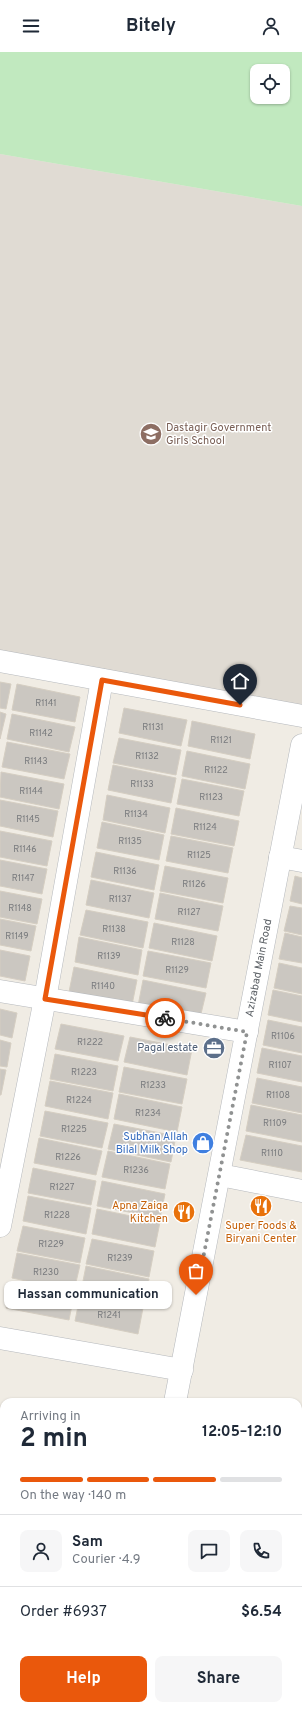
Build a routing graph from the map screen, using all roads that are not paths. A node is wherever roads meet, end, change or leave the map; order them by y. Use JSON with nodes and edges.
{"nodes":[{"id":1,"x":0,"y":661,"type":"edge"},
{"id":2,"x":102,"y":680,"type":"junction"},
{"id":3,"x":302,"y":716,"type":"edge"},
{"id":4,"x":302,"y":745,"type":"edge"},
{"id":5,"x":280,"y":857,"type":"junction"},
{"id":6,"x":302,"y":861,"type":"edge"},
{"id":7,"x":0,"y":991,"type":"edge"},
{"id":8,"x":45,"y":999,"type":"junction"},
{"id":9,"x":247,"y":1032,"type":"junction"},
{"id":10,"x":220,"y":1175,"type":"junction"},
{"id":11,"x":302,"y":1191,"type":"edge"},
{"id":12,"x":0,"y":1226,"type":"edge"},
{"id":13,"x":0,"y":1338,"type":"edge"},
{"id":14,"x":182,"y":1370,"type":"junction"},
{"id":15,"x":177,"y":1398,"type":"edge"}],
"edges":[{"from":1,"to":2,"type":"street"},
{"from":2,"to":3,"type":"street"},
{"from":2,"to":8,"type":"street"},
{"from":4,"to":5,"type":"street","name":"Azizabad Main Road"},
{"from":5,"to":6,"type":"street"},
{"from":5,"to":9,"type":"street","name":"Azizabad Main Road"},
{"from":7,"to":8,"type":"street"},
{"from":8,"to":9,"type":"street"},
{"from":8,"to":12,"type":"street"},
{"from":9,"to":10,"type":"street","name":"Azizabad Main Road"},
{"from":10,"to":11,"type":"street"},
{"from":10,"to":14,"type":"street","name":"Azizabad Main Road"},
{"from":13,"to":14,"type":"street"},
{"from":14,"to":15,"type":"street","name":"Azizabad Main Road"}]}
